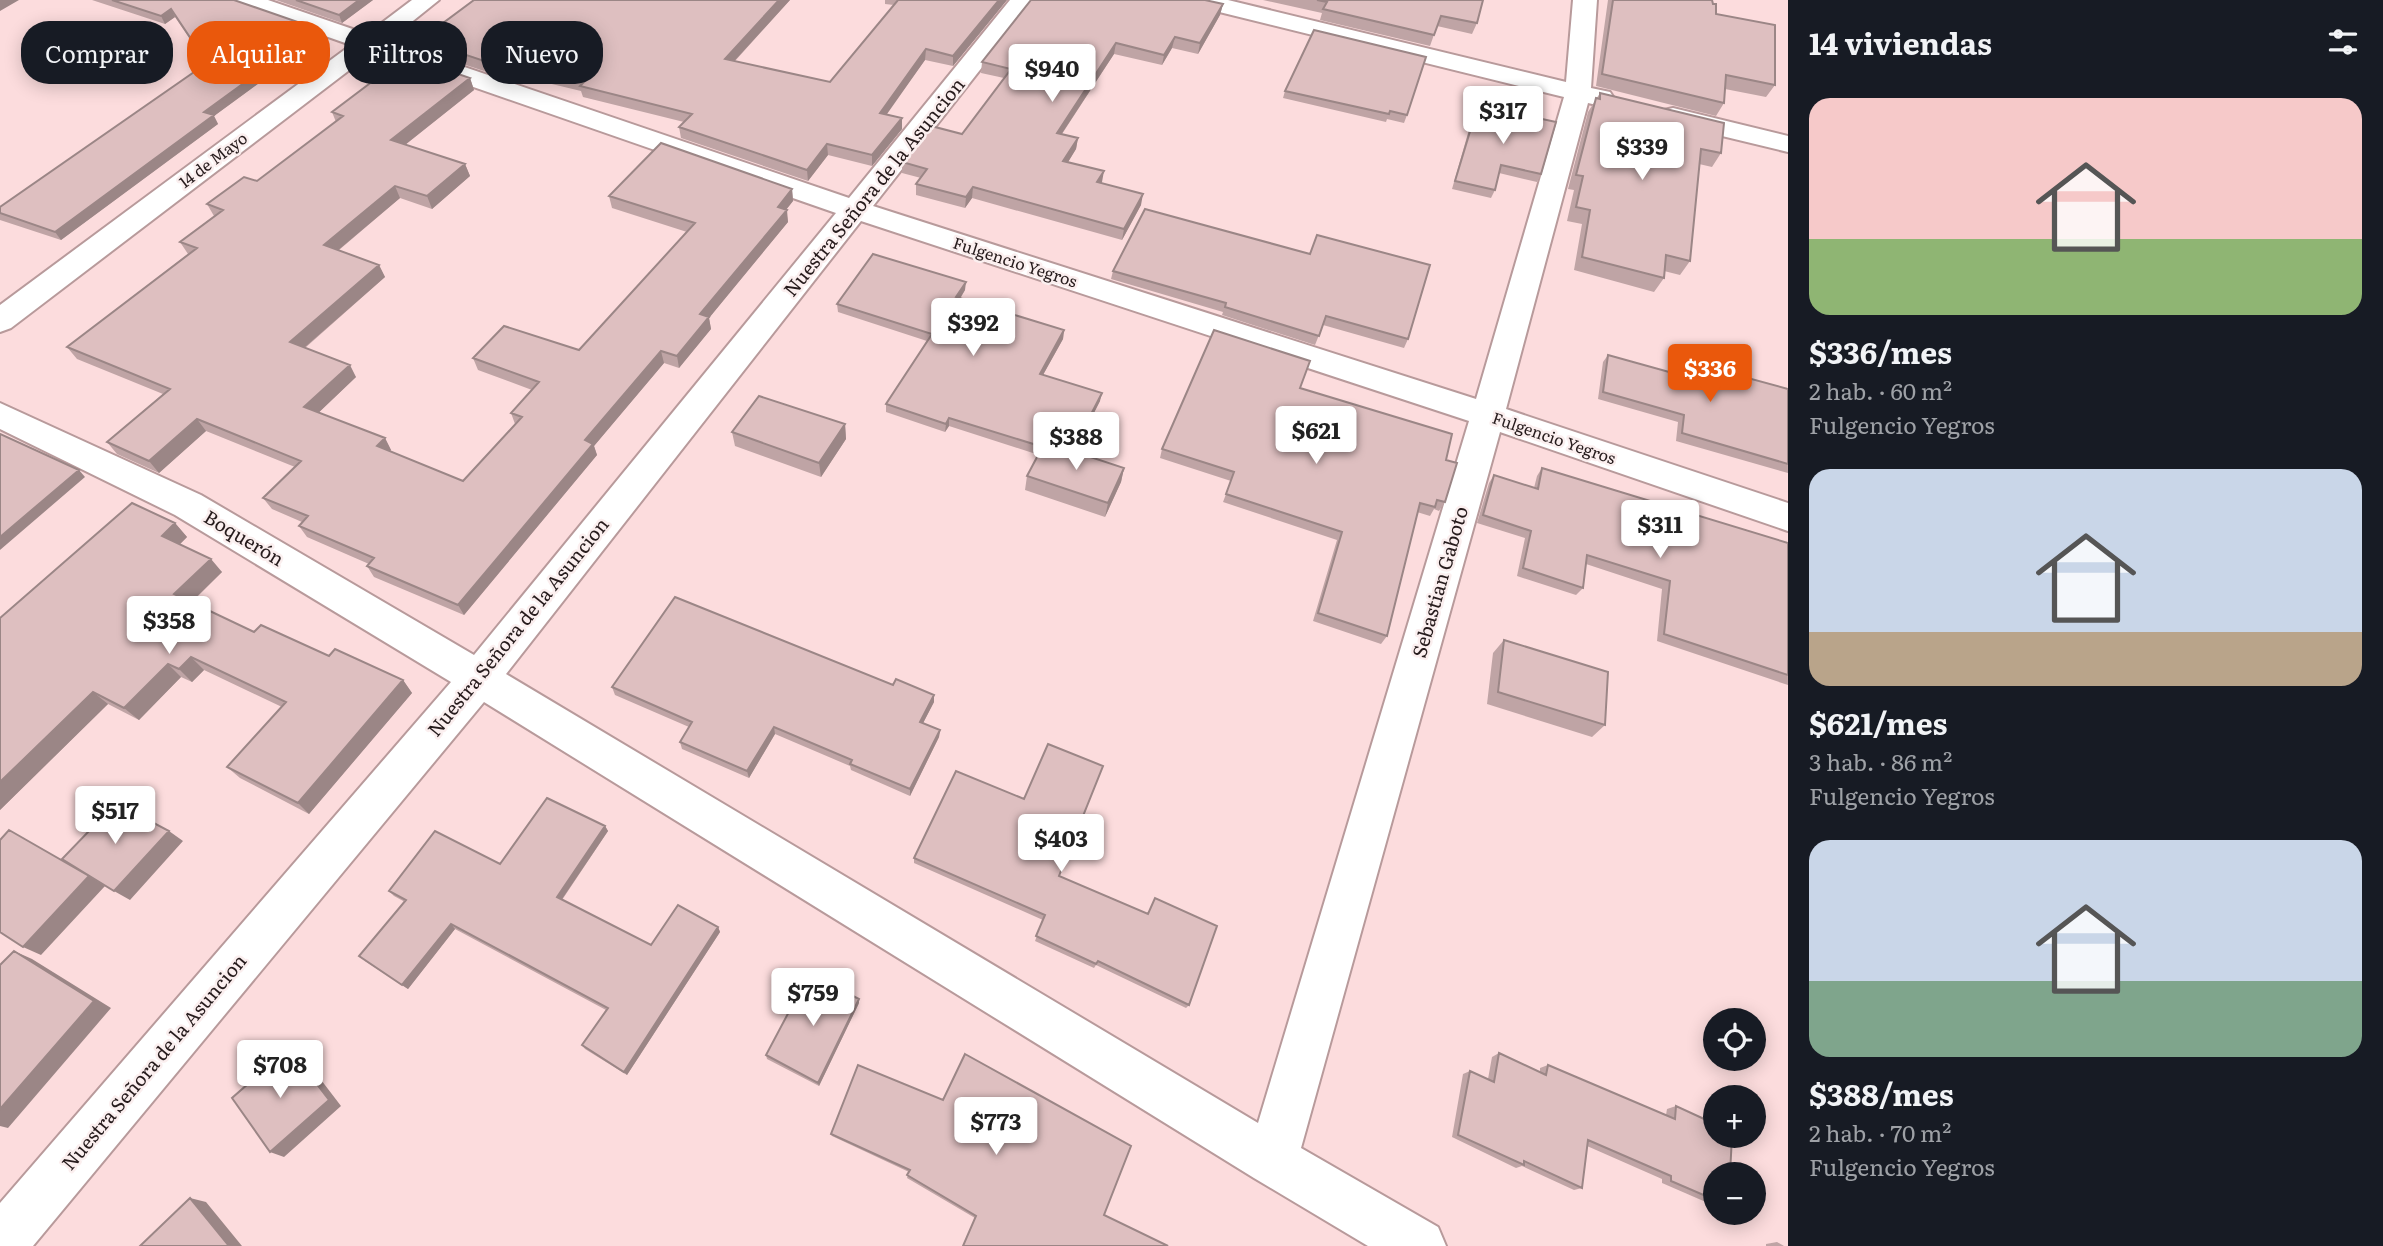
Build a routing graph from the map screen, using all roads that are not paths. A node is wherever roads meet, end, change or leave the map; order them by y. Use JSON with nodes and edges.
{"nodes":[{"id":1,"x":245,"y":0,"type":"edge"},
{"id":2,"x":427,"y":0,"type":"edge"},
{"id":3,"x":1023,"y":0,"type":"edge"},
{"id":4,"x":1199,"y":0,"type":"edge"},
{"id":5,"x":1585,"y":0,"type":"edge"},
{"id":6,"x":398,"y":21,"type":"edge"},
{"id":7,"x":344,"y":34,"type":"edge"},
{"id":8,"x":344,"y":61,"type":"edge"},
{"id":9,"x":467,"y":76,"type":"edge"},
{"id":10,"x":1578,"y":92,"type":"junction"},
{"id":11,"x":1788,"y":144,"type":"edge"},
{"id":12,"x":856,"y":210,"type":"junction"},
{"id":13,"x":0,"y":321,"type":"edge"},
{"id":14,"x":0,"y":415,"type":"edge"},
{"id":15,"x":1488,"y":415,"type":"junction"},
{"id":16,"x":1788,"y":517,"type":"edge"},
{"id":17,"x":478,"y":678,"type":"junction"},
{"id":18,"x":1272,"y":1160,"type":"junction"},
{"id":19,"x":0,"y":1244,"type":"edge"},
{"id":20,"x":1419,"y":1246,"type":"edge"}],
"edges":[{"from":1,"to":7,"type":"street","name":"Fulgencio Yegros"},
{"from":2,"to":6,"type":"street","name":"14 de Mayo"},
{"from":3,"to":12,"type":"street","name":"Nuestra Señora de la Asuncion"},
{"from":4,"to":10,"type":"street"},
{"from":5,"to":10,"type":"street","name":"Sebastian Gaboto"},
{"from":8,"to":13,"type":"street","name":"14 de Mayo"},
{"from":9,"to":12,"type":"street","name":"Fulgencio Yegros"},
{"from":10,"to":11,"type":"street"},
{"from":10,"to":15,"type":"street","name":"Sebastian Gaboto"},
{"from":12,"to":15,"type":"street","name":"Fulgencio Yegros"},
{"from":12,"to":17,"type":"street","name":"Nuestra Señora de la Asuncion"},
{"from":14,"to":17,"type":"street","name":"Boquerón"},
{"from":15,"to":16,"type":"street","name":"Fulgencio Yegros"},
{"from":15,"to":18,"type":"street","name":"Sebastian Gaboto"},
{"from":17,"to":18,"type":"street","name":"Boquerón"},
{"from":17,"to":19,"type":"street","name":"Nuestra Señora de la Asuncion"},
{"from":18,"to":20,"type":"street","name":"Boquerón"}]}
